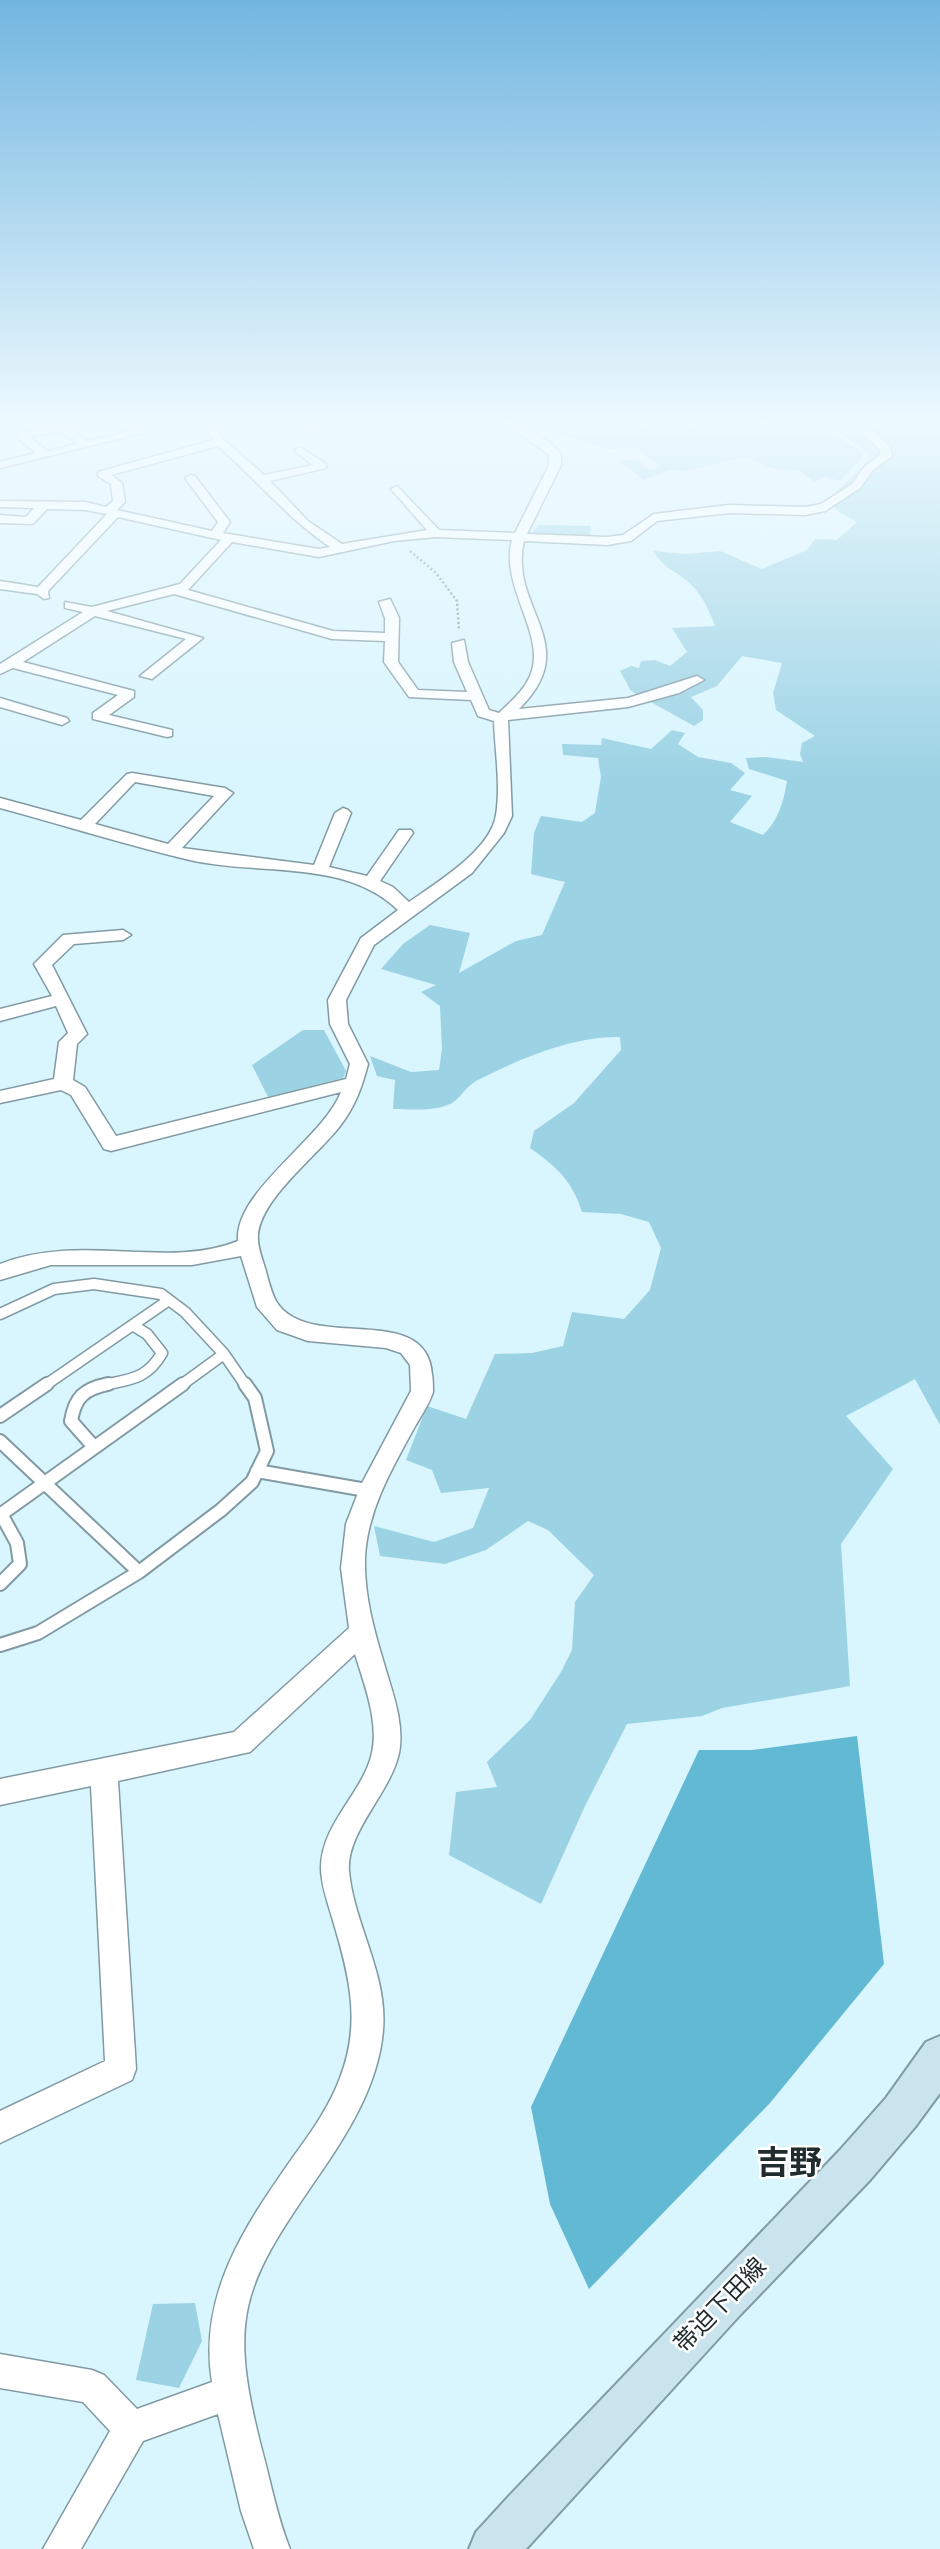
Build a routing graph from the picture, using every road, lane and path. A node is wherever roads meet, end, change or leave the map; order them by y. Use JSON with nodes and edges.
{"nodes":[{"id":1,"x":84,"y":545,"type":"edge"},
{"id":2,"x":215,"y":545,"type":"edge"},
{"id":3,"x":273,"y":545,"type":"edge"},
{"id":4,"x":335,"y":545,"type":"edge"},
{"id":5,"x":359,"y":545,"type":"edge"},
{"id":6,"x":403,"y":545,"type":"edge"},
{"id":7,"x":517,"y":545,"type":"edge"},
{"id":8,"x":341,"y":549,"type":"junction"},
{"id":9,"x":0,"y":585,"type":"edge"},
{"id":10,"x":175,"y":590,"type":"junction"},
{"id":11,"x":385,"y":603,"type":"dead end"},
{"id":12,"x":70,"y":605,"type":"dead end"},
{"id":13,"x":95,"y":610,"type":"junction"},
{"id":14,"x":393,"y":637,"type":"junction"},
{"id":15,"x":459,"y":643,"type":"joint"},
{"id":16,"x":6,"y":667,"type":"edge"},
{"id":17,"x":147,"y":676,"type":"dead end"},
{"id":18,"x":697,"y":680,"type":"dead end"},
{"id":19,"x":476,"y":696,"type":"junction"},
{"id":20,"x":0,"y":702,"type":"edge"},
{"id":21,"x":504,"y":717,"type":"junction"},
{"id":22,"x":62,"y":721,"type":"dead end"},
{"id":23,"x":167,"y":733,"type":"dead end"},
{"id":24,"x":0,"y":803,"type":"edge"},
{"id":25,"x":343,"y":813,"type":"dead end"},
{"id":26,"x":84,"y":826,"type":"junction"},
{"id":27,"x":405,"y":833,"type":"dead end"},
{"id":28,"x":172,"y":850,"type":"junction"},
{"id":29,"x":320,"y":869,"type":"junction"},
{"id":30,"x":371,"y":882,"type":"junction"},
{"id":31,"x":408,"y":910,"type":"junction"},
{"id":32,"x":123,"y":935,"type":"dead end"},
{"id":33,"x":62,"y":999,"type":"junction"},
{"id":34,"x":0,"y":1015,"type":"edge"},
{"id":35,"x":63,"y":1083,"type":"junction"},
{"id":36,"x":354,"y":1083,"type":"junction"},
{"id":37,"x":0,"y":1097,"type":"edge"},
{"id":38,"x":249,"y":1245,"type":"junction"},
{"id":39,"x":0,"y":1272,"type":"edge"},
{"id":40,"x":169,"y":1300,"type":"junction"},
{"id":41,"x":0,"y":1314,"type":"edge"},
{"id":42,"x":134,"y":1325,"type":"junction"},
{"id":43,"x":224,"y":1354,"type":"junction"},
{"id":44,"x":0,"y":1416,"type":"edge"},
{"id":45,"x":0,"y":1441,"type":"edge"},
{"id":46,"x":94,"y":1447,"type":"junction"},
{"id":47,"x":257,"y":1471,"type":"junction"},
{"id":48,"x":44,"y":1483,"type":"junction"},
{"id":49,"x":372,"y":1491,"type":"junction"},
{"id":50,"x":1,"y":1515,"type":"edge"},
{"id":51,"x":139,"y":1572,"type":"junction"},
{"id":52,"x":0,"y":1584,"type":"edge"},
{"id":53,"x":362,"y":1632,"type":"junction"},
{"id":54,"x":0,"y":1645,"type":"edge"},
{"id":55,"x":104,"y":1772,"type":"junction"},
{"id":56,"x":0,"y":1792,"type":"edge"},
{"id":57,"x":940,"y":2056,"type":"edge"},
{"id":58,"x":0,"y":2127,"type":"edge"},
{"id":59,"x":0,"y":2371,"type":"edge"},
{"id":60,"x":231,"y":2392,"type":"junction"},
{"id":61,"x":131,"y":2428,"type":"junction"},
{"id":62,"x":61,"y":2549,"type":"edge"},
{"id":63,"x":272,"y":2549,"type":"edge"},
{"id":64,"x":493,"y":2549,"type":"edge"}],
"edges":[{"from":1,"to":9,"type":"street"},
{"from":2,"to":10,"type":"street"},
{"from":3,"to":8,"type":"street"},
{"from":4,"to":8,"type":"street"},
{"from":5,"to":8,"type":"street"},
{"from":6,"to":15,"type":"path"},
{"from":7,"to":21,"type":"street"},
{"from":10,"to":13,"type":"street"},
{"from":10,"to":14,"type":"street"},
{"from":11,"to":14,"type":"street"},
{"from":12,"to":13,"type":"street"},
{"from":13,"to":16,"type":"street"},
{"from":13,"to":17,"type":"street"},
{"from":14,"to":19,"type":"street"},
{"from":15,"to":19,"type":"street"},
{"from":16,"to":23,"type":"street"},
{"from":18,"to":21,"type":"street"},
{"from":19,"to":21,"type":"street"},
{"from":20,"to":22,"type":"street"},
{"from":21,"to":31,"type":"street"},
{"from":24,"to":26,"type":"street"},
{"from":25,"to":29,"type":"street"},
{"from":26,"to":28,"type":"street"},
{"from":26,"to":28,"type":"street"},
{"from":27,"to":30,"type":"street"},
{"from":28,"to":29,"type":"street"},
{"from":29,"to":30,"type":"street"},
{"from":30,"to":31,"type":"street"},
{"from":31,"to":36,"type":"street"},
{"from":32,"to":33,"type":"street"},
{"from":33,"to":34,"type":"street"},
{"from":33,"to":35,"type":"street"},
{"from":35,"to":36,"type":"street"},
{"from":35,"to":37,"type":"street"},
{"from":36,"to":38,"type":"street"},
{"from":38,"to":39,"type":"street"},
{"from":38,"to":49,"type":"street"},
{"from":40,"to":41,"type":"lane"},
{"from":40,"to":42,"type":"lane"},
{"from":40,"to":43,"type":"lane"},
{"from":42,"to":44,"type":"lane"},
{"from":42,"to":46,"type":"lane"},
{"from":43,"to":46,"type":"lane"},
{"from":43,"to":47,"type":"lane"},
{"from":45,"to":48,"type":"lane"},
{"from":46,"to":48,"type":"lane"},
{"from":47,"to":49,"type":"lane"},
{"from":47,"to":51,"type":"lane"},
{"from":48,"to":50,"type":"lane"},
{"from":48,"to":51,"type":"lane"},
{"from":49,"to":53,"type":"street"},
{"from":50,"to":52,"type":"lane"},
{"from":51,"to":54,"type":"lane"},
{"from":53,"to":55,"type":"street"},
{"from":53,"to":60,"type":"street"},
{"from":55,"to":56,"type":"street"},
{"from":55,"to":58,"type":"street"},
{"from":57,"to":64,"type":"main road","name":"帯迫下田線"},
{"from":59,"to":61,"type":"street"},
{"from":60,"to":61,"type":"street"},
{"from":60,"to":63,"type":"street"},
{"from":61,"to":62,"type":"street"}]}
